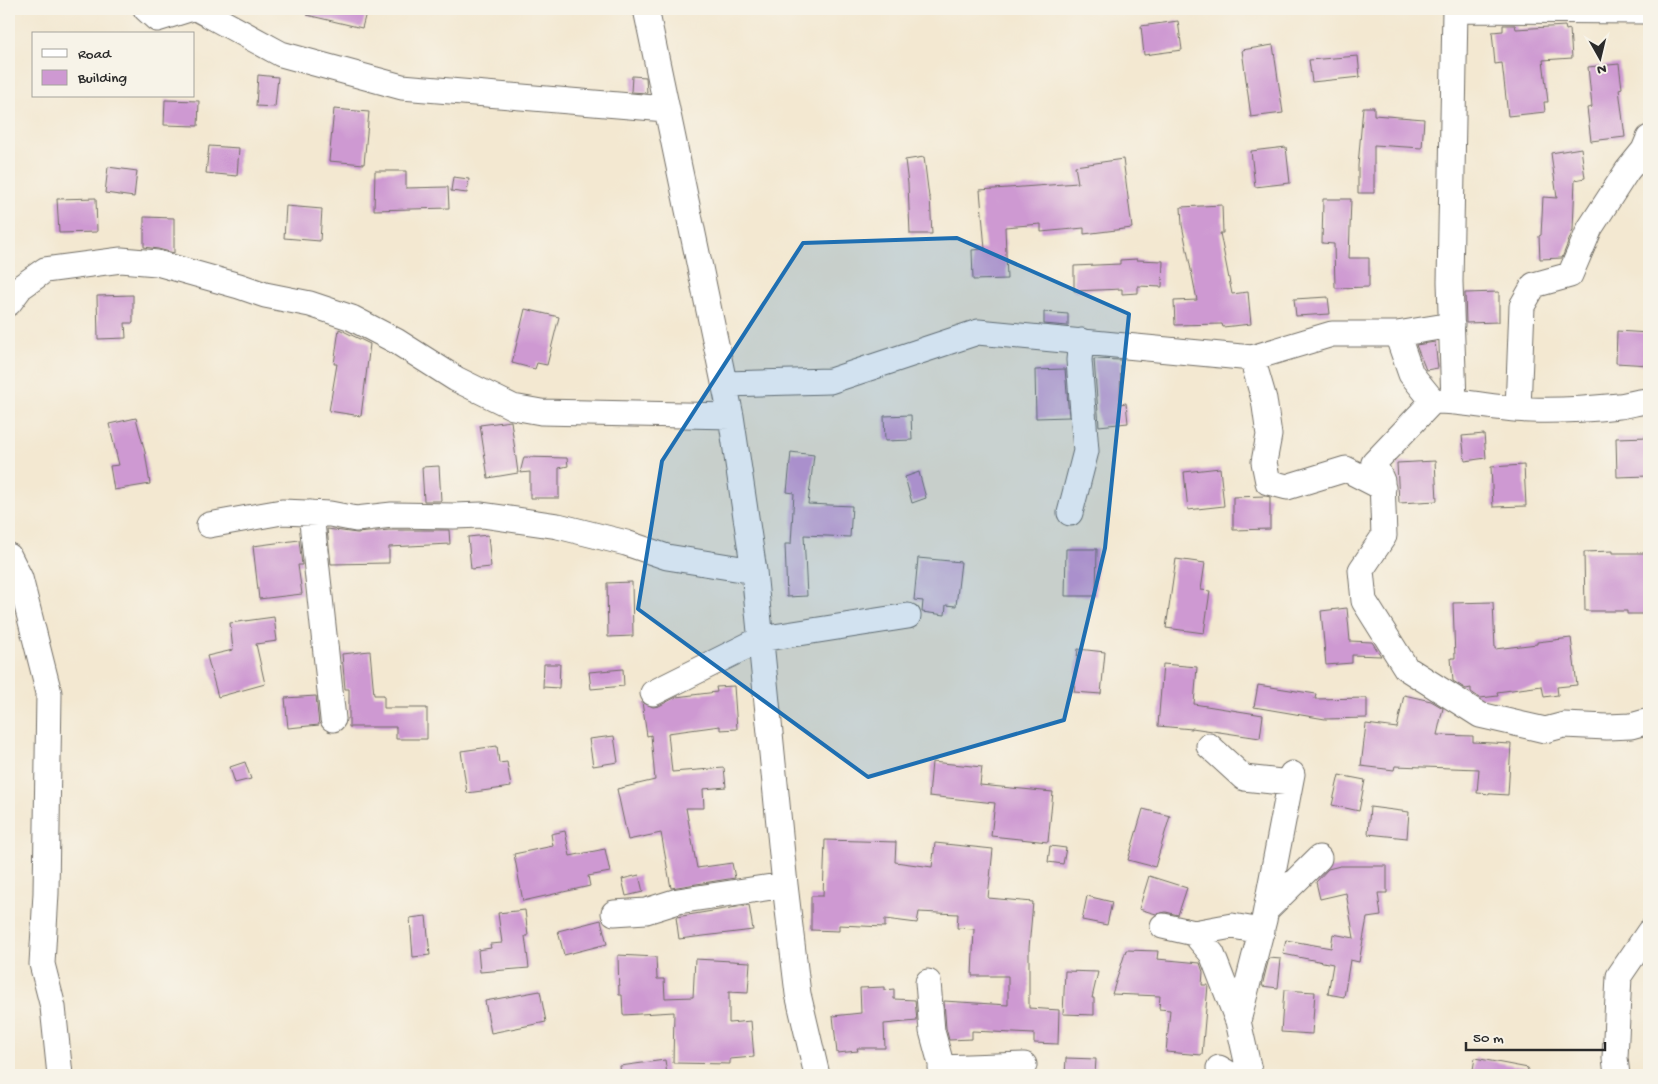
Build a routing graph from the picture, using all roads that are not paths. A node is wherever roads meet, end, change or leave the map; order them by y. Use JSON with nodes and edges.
{"nodes":[{"id":1,"x":146,"y":9,"type":"edge"},
{"id":2,"x":189,"y":9,"type":"edge"},
{"id":3,"x":198,"y":9,"type":"edge"},
{"id":4,"x":646,"y":9,"type":"edge"},
{"id":5,"x":1649,"y":11,"type":"edge"},
{"id":6,"x":666,"y":109,"type":"junction"},
{"id":7,"x":1649,"y":138,"type":"edge"},
{"id":8,"x":9,"y":303,"type":"edge"},
{"id":9,"x":1452,"y":325,"type":"junction"},
{"id":10,"x":1397,"y":334,"type":"junction"},
{"id":11,"x":1081,"y":341,"type":"junction"},
{"id":12,"x":1252,"y":358,"type":"junction"},
{"id":13,"x":724,"y":384,"type":"junction"},
{"id":14,"x":1649,"y":401,"type":"edge"},
{"id":15,"x":1443,"y":402,"type":"junction"},
{"id":16,"x":1518,"y":409,"type":"junction"},
{"id":17,"x":731,"y":416,"type":"junction"},
{"id":18,"x":1382,"y":488,"type":"junction"},
{"id":19,"x":311,"y":513,"type":"junction"},
{"id":20,"x":1070,"y":513,"type":"dead end"},
{"id":21,"x":209,"y":525,"type":"dead end"},
{"id":22,"x":9,"y":556,"type":"edge"},
{"id":23,"x":754,"y":571,"type":"junction"},
{"id":24,"x":908,"y":616,"type":"dead end"},
{"id":25,"x":761,"y":639,"type":"junction"},
{"id":26,"x":652,"y":693,"type":"dead end"},
{"id":27,"x":333,"y":719,"type":"dead end"},
{"id":28,"x":1649,"y":722,"type":"edge"},
{"id":29,"x":1209,"y":746,"type":"dead end"},
{"id":30,"x":1319,"y":858,"type":"dead end"},
{"id":31,"x":785,"y":885,"type":"junction"},
{"id":32,"x":614,"y":913,"type":"dead end"},
{"id":33,"x":1264,"y":920,"type":"junction"},
{"id":34,"x":1163,"y":926,"type":"dead end"},
{"id":35,"x":1649,"y":932,"type":"edge"},
{"id":36,"x":1194,"y":934,"type":"junction"},
{"id":37,"x":928,"y":982,"type":"dead end"},
{"id":38,"x":1238,"y":1021,"type":"junction"},
{"id":39,"x":1024,"y":1065,"type":"edge"},
{"id":40,"x":942,"y":1072,"type":"edge"},
{"id":41,"x":60,"y":1075,"type":"edge"},
{"id":42,"x":817,"y":1075,"type":"edge"},
{"id":43,"x":1250,"y":1075,"type":"edge"},
{"id":44,"x":1616,"y":1075,"type":"edge"}],
"edges":[{"from":1,"to":2,"type":"street"},
{"from":3,"to":6,"type":"street"},
{"from":4,"to":6,"type":"street"},
{"from":5,"to":9,"type":"street"},
{"from":6,"to":13,"type":"street"},
{"from":7,"to":16,"type":"street"},
{"from":8,"to":17,"type":"street"},
{"from":9,"to":10,"type":"street"},
{"from":9,"to":15,"type":"street"},
{"from":10,"to":12,"type":"street"},
{"from":10,"to":15,"type":"street"},
{"from":11,"to":12,"type":"street"},
{"from":11,"to":13,"type":"street"},
{"from":11,"to":20,"type":"street"},
{"from":12,"to":18,"type":"street"},
{"from":13,"to":17,"type":"street"},
{"from":14,"to":16,"type":"street"},
{"from":15,"to":16,"type":"street"},
{"from":15,"to":18,"type":"street"},
{"from":17,"to":23,"type":"street"},
{"from":18,"to":28,"type":"street"},
{"from":19,"to":21,"type":"street"},
{"from":19,"to":23,"type":"street"},
{"from":19,"to":27,"type":"street"},
{"from":22,"to":41,"type":"street"},
{"from":23,"to":25,"type":"street"},
{"from":24,"to":25,"type":"street"},
{"from":25,"to":26,"type":"street"},
{"from":25,"to":31,"type":"street"},
{"from":29,"to":33,"type":"street"},
{"from":30,"to":33,"type":"street"},
{"from":31,"to":32,"type":"street"},
{"from":31,"to":42,"type":"street"},
{"from":33,"to":36,"type":"street"},
{"from":33,"to":38,"type":"street"},
{"from":34,"to":36,"type":"street"},
{"from":35,"to":44,"type":"street"},
{"from":36,"to":38,"type":"street"},
{"from":37,"to":40,"type":"street"},
{"from":38,"to":43,"type":"street"},
{"from":39,"to":40,"type":"street"}]}
